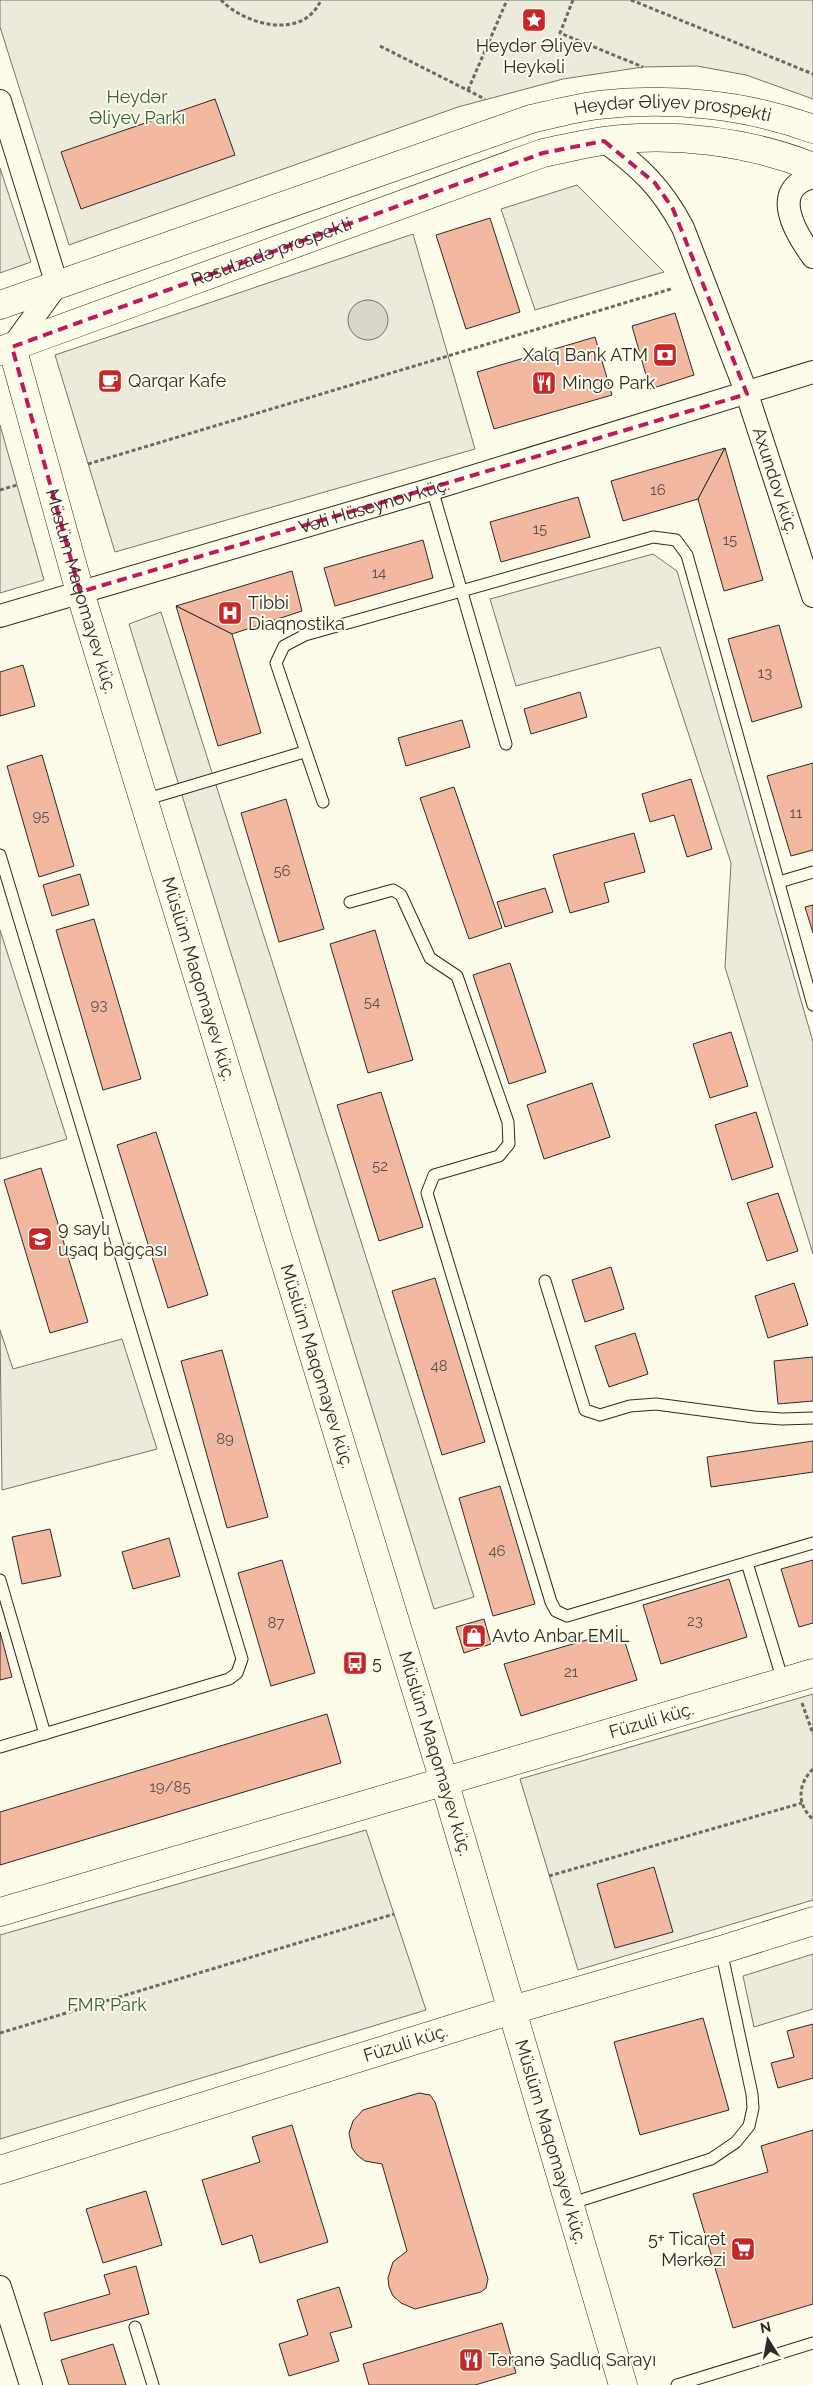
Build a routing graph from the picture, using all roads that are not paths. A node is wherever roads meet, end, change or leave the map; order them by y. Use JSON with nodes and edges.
{"nodes":[{"id":1,"x":0,"y":101,"type":"edge"},
{"id":2,"x":813,"y":129,"type":"edge"},
{"id":3,"x":604,"y":141,"type":"junction"},
{"id":4,"x":543,"y":153,"type":"joint"},
{"id":5,"x":813,"y":167,"type":"edge"},
{"id":6,"x":813,"y":177,"type":"edge"},
{"id":7,"x":813,"y":257,"type":"edge"},
{"id":8,"x":57,"y":285,"type":"junction"},
{"id":9,"x":0,"y":305,"type":"edge"},
{"id":10,"x":4,"y":347,"type":"edge"},
{"id":11,"x":813,"y":372,"type":"edge"},
{"id":12,"x":747,"y":394,"type":"junction"},
{"id":13,"x":432,"y":489,"type":"junction"},
{"id":14,"x":812,"y":587,"type":"edge"},
{"id":15,"x":461,"y":591,"type":"junction"},
{"id":16,"x":80,"y":592,"type":"junction"},
{"id":17,"x":0,"y":616,"type":"edge"},
{"id":18,"x":506,"y":744,"type":"dead end"},
{"id":19,"x":304,"y":752,"type":"junction"},
{"id":20,"x":144,"y":800,"type":"junction"},
{"id":21,"x":323,"y":802,"type":"dead end"},
{"id":22,"x":0,"y":855,"type":"edge"},
{"id":23,"x":813,"y":872,"type":"edge"},
{"id":24,"x":778,"y":882,"type":"junction"},
{"id":25,"x":350,"y":902,"type":"dead end"},
{"id":26,"x":813,"y":1005,"type":"edge"},
{"id":27,"x":545,"y":1281,"type":"dead end"},
{"id":28,"x":813,"y":1418,"type":"edge"},
{"id":29,"x":813,"y":1543,"type":"edge"},
{"id":30,"x":747,"y":1563,"type":"junction"},
{"id":31,"x":0,"y":1580,"type":"edge"},
{"id":32,"x":813,"y":1672,"type":"edge"},
{"id":33,"x":792,"y":1689,"type":"junction"},
{"id":34,"x":45,"y":1734,"type":"junction"},
{"id":35,"x":0,"y":1747,"type":"edge"},
{"id":36,"x":444,"y":1781,"type":"junction"},
{"id":37,"x":0,"y":1912,"type":"edge"},
{"id":38,"x":813,"y":1921,"type":"edge"},
{"id":39,"x":721,"y":1950,"type":"junction"},
{"id":40,"x":512,"y":2010,"type":"junction"},
{"id":41,"x":0,"y":2170,"type":"edge"},
{"id":42,"x":569,"y":2204,"type":"junction"},
{"id":43,"x":0,"y":2287,"type":"edge"},
{"id":44,"x":135,"y":2327,"type":"dead end"},
{"id":45,"x":813,"y":2343,"type":"edge"},
{"id":46,"x":31,"y":2385,"type":"edge"},
{"id":47,"x":153,"y":2385,"type":"edge"},
{"id":48,"x":623,"y":2385,"type":"edge"},
{"id":49,"x":678,"y":2385,"type":"edge"}],
"edges":[{"from":1,"to":8,"type":"street"},
{"from":2,"to":8,"type":"main road","name":"Heydər Əliyev prospekti"},
{"from":3,"to":4,"type":"main road","name":"Heydər Əliyev prospekti"},
{"from":3,"to":5,"type":"main road","name":"Heydər Əliyev prospekti"},
{"from":3,"to":12,"type":"street","name":"Axundov küç."},
{"from":4,"to":10,"type":"main road","name":"Rəsulzadə prospekti"},
{"from":6,"to":7,"type":"street"},
{"from":8,"to":9,"type":"main road"},
{"from":8,"to":10,"type":"street"},
{"from":10,"to":16,"type":"main road","name":"Müslüm Maqomayev küç."},
{"from":11,"to":12,"type":"street","name":"Vəli Hüseynov küç."},
{"from":12,"to":13,"type":"street","name":"Vəli Hüseynov küç."},
{"from":12,"to":14,"type":"street","name":"Axundov küç."},
{"from":13,"to":15,"type":"lane"},
{"from":13,"to":16,"type":"street","name":"Vəli Hüseynov küç."},
{"from":15,"to":18,"type":"lane"},
{"from":15,"to":19,"type":"lane"},
{"from":15,"to":24,"type":"lane"},
{"from":16,"to":17,"type":"street","name":"Vəli Hüseynov küç."},
{"from":16,"to":20,"type":"main road","name":"Müslüm Maqomayev küç."},
{"from":19,"to":20,"type":"lane"},
{"from":19,"to":21,"type":"lane"},
{"from":20,"to":36,"type":"main road","name":"Müslüm Maqomayev küç."},
{"from":22,"to":34,"type":"lane"},
{"from":23,"to":24,"type":"lane"},
{"from":24,"to":26,"type":"lane"},
{"from":25,"to":30,"type":"lane"},
{"from":27,"to":28,"type":"lane"},
{"from":29,"to":30,"type":"lane"},
{"from":30,"to":33,"type":"lane"},
{"from":31,"to":34,"type":"lane"},
{"from":32,"to":33,"type":"main road","name":"Füzuli küç."},
{"from":33,"to":36,"type":"main road","name":"Füzuli küç."},
{"from":34,"to":35,"type":"lane"},
{"from":36,"to":37,"type":"main road","name":"Füzuli küç."},
{"from":36,"to":40,"type":"main road","name":"Müslüm Maqomayev küç."},
{"from":38,"to":39,"type":"main road","name":"Füzuli küç."},
{"from":39,"to":40,"type":"main road","name":"Füzuli küç."},
{"from":39,"to":42,"type":"lane"},
{"from":40,"to":41,"type":"main road","name":"Füzuli küç."},
{"from":40,"to":42,"type":"main road","name":"Müslüm Maqomayev küç."},
{"from":42,"to":48,"type":"main road","name":"Müslüm Maqomayev küç."},
{"from":43,"to":46,"type":"street"},
{"from":44,"to":47,"type":"lane"},
{"from":45,"to":49,"type":"lane"}]}
